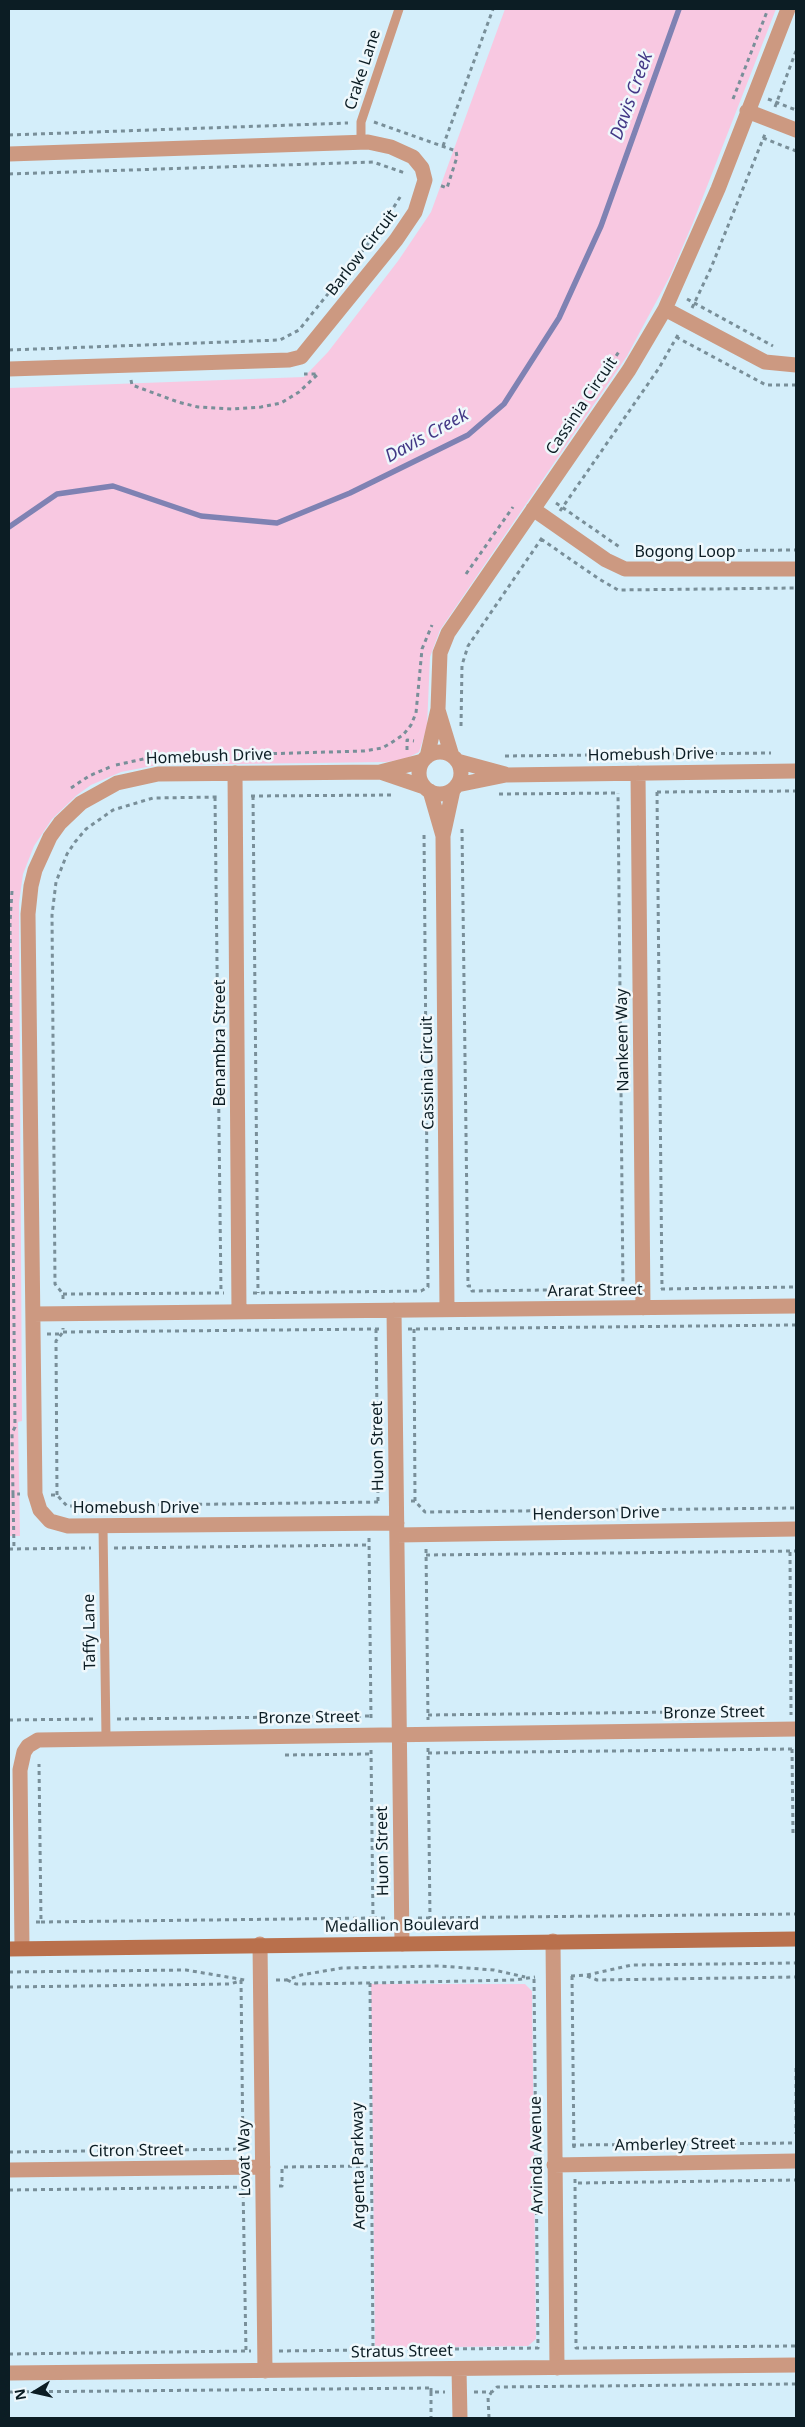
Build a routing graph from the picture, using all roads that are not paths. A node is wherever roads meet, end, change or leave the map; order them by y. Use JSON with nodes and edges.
{"nodes":[{"id":1,"x":399,"y":9,"type":"edge"},
{"id":2,"x":788,"y":9,"type":"edge"},
{"id":3,"x":748,"y":111,"type":"junction"},
{"id":4,"x":796,"y":130,"type":"edge"},
{"id":5,"x":361,"y":142,"type":"junction"},
{"id":6,"x":9,"y":154,"type":"edge"},
{"id":7,"x":665,"y":309,"type":"junction"},
{"id":8,"x":796,"y":365,"type":"edge"},
{"id":9,"x":9,"y":369,"type":"edge"},
{"id":10,"x":533,"y":509,"type":"junction"},
{"id":11,"x":796,"y":569,"type":"edge"},
{"id":12,"x":438,"y":709,"type":"junction"},
{"id":13,"x":425,"y":759,"type":"junction"},
{"id":14,"x":455,"y":759,"type":"junction"},
{"id":15,"x":796,"y":771,"type":"edge"},
{"id":16,"x":380,"y":772,"type":"junction"},
{"id":17,"x":235,"y":773,"type":"junction"},
{"id":18,"x":638,"y":773,"type":"junction"},
{"id":19,"x":506,"y":775,"type":"junction"},
{"id":20,"x":455,"y":787,"type":"junction"},
{"id":21,"x":427,"y":789,"type":"junction"},
{"id":22,"x":443,"y":836,"type":"junction"},
{"id":23,"x":796,"y":1306,"type":"edge"},
{"id":24,"x":643,"y":1308,"type":"junction"},
{"id":25,"x":447,"y":1309,"type":"junction"},
{"id":26,"x":394,"y":1310,"type":"junction"},
{"id":27,"x":239,"y":1312,"type":"junction"},
{"id":28,"x":32,"y":1314,"type":"junction"},
{"id":29,"x":103,"y":1527,"type":"junction"},
{"id":30,"x":397,"y":1529,"type":"junction"},
{"id":31,"x":796,"y":1529,"type":"edge"},
{"id":32,"x":794,"y":1729,"type":"edge"},
{"id":33,"x":399,"y":1734,"type":"junction"},
{"id":34,"x":106,"y":1737,"type":"junction"},
{"id":35,"x":796,"y":1939,"type":"edge"},
{"id":36,"x":553,"y":1941,"type":"junction"},
{"id":37,"x":260,"y":1944,"type":"junction"},
{"id":38,"x":402,"y":1944,"type":"junction"},
{"id":39,"x":15,"y":1948,"type":"edge"},
{"id":40,"x":796,"y":2161,"type":"edge"},
{"id":41,"x":554,"y":2165,"type":"junction"},
{"id":42,"x":263,"y":2167,"type":"junction"},
{"id":43,"x":9,"y":2170,"type":"edge"},
{"id":44,"x":796,"y":2365,"type":"edge"},
{"id":45,"x":557,"y":2368,"type":"junction"},
{"id":46,"x":459,"y":2369,"type":"junction"},
{"id":47,"x":265,"y":2371,"type":"junction"},
{"id":48,"x":9,"y":2373,"type":"edge"},
{"id":49,"x":460,"y":2418,"type":"edge"}],
"edges":[{"from":1,"to":5,"type":"lane","name":"Crake Lane"},
{"from":2,"to":3,"type":"street","name":"Cassinia Circuit"},
{"from":3,"to":4,"type":"street"},
{"from":3,"to":7,"type":"street","name":"Cassinia Circuit"},
{"from":5,"to":6,"type":"street"},
{"from":5,"to":9,"type":"street","name":"Barlow Circuit"},
{"from":7,"to":8,"type":"street"},
{"from":7,"to":10,"type":"street","name":"Cassinia Circuit"},
{"from":10,"to":11,"type":"street","name":"Bogong Loop"},
{"from":10,"to":12,"type":"street","name":"Cassinia Circuit"},
{"from":12,"to":13,"type":"street","name":"Cassinia Circuit"},
{"from":12,"to":14,"type":"street","name":"Cassinia Circuit"},
{"from":13,"to":14,"type":"street"},
{"from":13,"to":16,"type":"street","name":"Homebush Drive"},
{"from":13,"to":21,"type":"street"},
{"from":14,"to":19,"type":"street","name":"Homebush Drive"},
{"from":14,"to":20,"type":"street"},
{"from":15,"to":18,"type":"street","name":"Homebush Drive"},
{"from":16,"to":17,"type":"street","name":"Homebush Drive"},
{"from":16,"to":21,"type":"street","name":"Homebush Drive"},
{"from":17,"to":27,"type":"street","name":"Benambra Street"},
{"from":17,"to":28,"type":"street","name":"Homebush Drive"},
{"from":18,"to":19,"type":"street","name":"Homebush Drive"},
{"from":18,"to":24,"type":"street","name":"Nankeen Way"},
{"from":19,"to":20,"type":"street","name":"Homebush Drive"},
{"from":20,"to":21,"type":"street"},
{"from":20,"to":22,"type":"street","name":"Cassinia Circuit"},
{"from":21,"to":22,"type":"street","name":"Cassinia Circuit"},
{"from":22,"to":25,"type":"street","name":"Cassinia Circuit"},
{"from":23,"to":24,"type":"street","name":"Ararat Street"},
{"from":24,"to":25,"type":"street","name":"Ararat Street"},
{"from":25,"to":26,"type":"street","name":"Ararat Street"},
{"from":26,"to":27,"type":"street"},
{"from":26,"to":30,"type":"street","name":"Huon Street"},
{"from":27,"to":28,"type":"street"},
{"from":28,"to":29,"type":"street","name":"Homebush Drive"},
{"from":29,"to":30,"type":"street","name":"Homebush Drive"},
{"from":29,"to":34,"type":"lane","name":"Taffy Lane"},
{"from":30,"to":31,"type":"street","name":"Henderson Drive"},
{"from":30,"to":33,"type":"street","name":"Huon Street"},
{"from":32,"to":33,"type":"street","name":"Bronze Street"},
{"from":33,"to":34,"type":"street","name":"Bronze Street"},
{"from":33,"to":38,"type":"street","name":"Huon Street"},
{"from":34,"to":39,"type":"street","name":"Bronze Street"},
{"from":35,"to":36,"type":"street","name":"Medallion Boulevard"},
{"from":36,"to":38,"type":"street","name":"Medallion Boulevard"},
{"from":36,"to":41,"type":"street","name":"Arvinda Avenue"},
{"from":37,"to":38,"type":"street","name":"Medallion Boulevard"},
{"from":37,"to":39,"type":"street","name":"Medallion Boulevard"},
{"from":37,"to":42,"type":"street","name":"Lovat Way"},
{"from":40,"to":41,"type":"street","name":"Amberley Street"},
{"from":41,"to":45,"type":"street","name":"Arvinda Avenue"},
{"from":42,"to":43,"type":"street","name":"Citron Street"},
{"from":42,"to":47,"type":"street","name":"Lovat Way"},
{"from":44,"to":45,"type":"street","name":"Stratus Street"},
{"from":45,"to":46,"type":"street","name":"Stratus Street"},
{"from":46,"to":47,"type":"street","name":"Stratus Street"},
{"from":46,"to":49,"type":"street"},
{"from":47,"to":48,"type":"street","name":"Stratus Street"}]}
